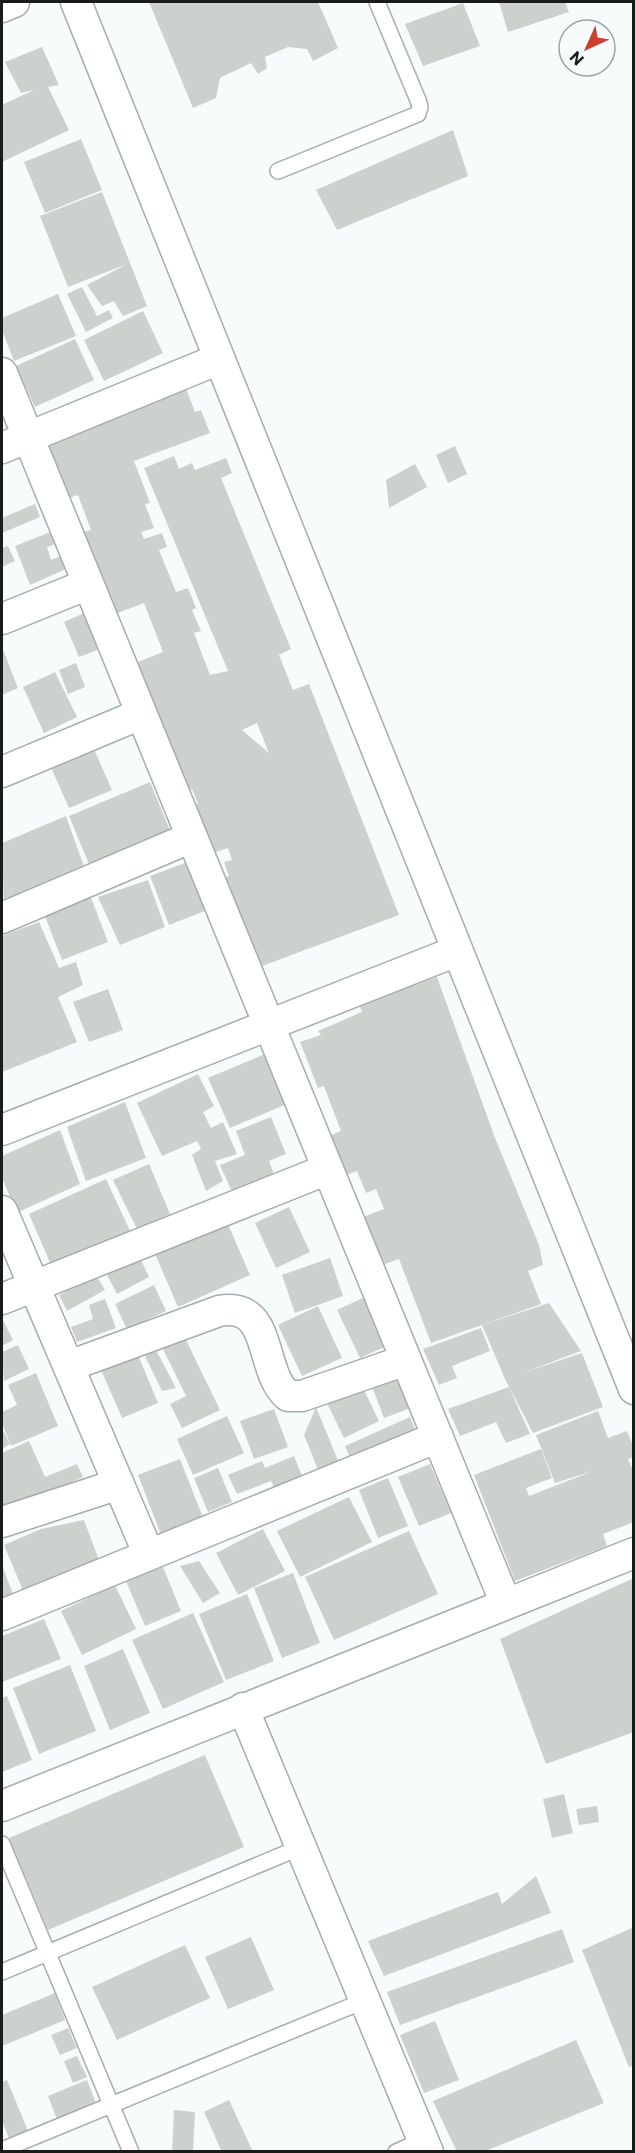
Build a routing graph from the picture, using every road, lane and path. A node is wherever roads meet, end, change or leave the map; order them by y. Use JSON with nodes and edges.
{"nodes":[{"id":1,"x":14,"y":2,"type":"edge"},
{"id":2,"x":76,"y":2,"type":"edge"},
{"id":3,"x":377,"y":2,"type":"edge"},
{"id":4,"x":2,"y":7,"type":"edge"},
{"id":5,"x":278,"y":171,"type":"dead end"},
{"id":6,"x":219,"y":359,"type":"junction"},
{"id":7,"x":2,"y":373,"type":"edge"},
{"id":8,"x":15,"y":442,"type":"edge"},
{"id":9,"x":88,"y":584,"type":"junction"},
{"id":10,"x":2,"y":619,"type":"edge"},
{"id":11,"x":141,"y":714,"type":"junction"},
{"id":12,"x":2,"y":772,"type":"edge"},
{"id":13,"x":192,"y":837,"type":"junction"},
{"id":14,"x":2,"y":918,"type":"edge"},
{"id":15,"x":457,"y":951,"type":"junction"},
{"id":16,"x":269,"y":1025,"type":"junction"},
{"id":17,"x":2,"y":1130,"type":"edge"},
{"id":18,"x":327,"y":1169,"type":"junction"},
{"id":19,"x":2,"y":1211,"type":"edge"},
{"id":20,"x":34,"y":1286,"type":"junction"},
{"id":21,"x":2,"y":1299,"type":"edge"},
{"id":22,"x":406,"y":1360,"type":"junction"},
{"id":23,"x":69,"y":1366,"type":"junction"},
{"id":24,"x":633,"y":1389,"type":"edge"},
{"id":25,"x":438,"y":1437,"type":"junction"},
{"id":26,"x":119,"y":1484,"type":"junction"},
{"id":27,"x":2,"y":1522,"type":"edge"},
{"id":28,"x":633,"y":1553,"type":"edge"},
{"id":29,"x":149,"y":1555,"type":"junction"},
{"id":30,"x":506,"y":1604,"type":"junction"},
{"id":31,"x":2,"y":1616,"type":"edge"},
{"id":32,"x":243,"y":1708,"type":"junction"},
{"id":33,"x":2,"y":1806,"type":"edge"},
{"id":34,"x":2,"y":1844,"type":"edge"},
{"id":35,"x":301,"y":1847,"type":"junction"},
{"id":36,"x":48,"y":1953,"type":"junction"},
{"id":37,"x":2,"y":1972,"type":"edge"},
{"id":38,"x":366,"y":2000,"type":"junction"},
{"id":39,"x":112,"y":2105,"type":"junction"},
{"id":40,"x":425,"y":2146,"type":"edge"},
{"id":41,"x":2,"y":2150,"type":"edge"},
{"id":42,"x":131,"y":2151,"type":"edge"},
{"id":43,"x":396,"y":2151,"type":"edge"}],
"edges":[{"from":1,"to":4,"type":"street"},
{"from":2,"to":6,"type":"street"},
{"from":3,"to":5,"type":"lane"},
{"from":6,"to":8,"type":"street"},
{"from":6,"to":15,"type":"street"},
{"from":7,"to":8,"type":"street"},
{"from":8,"to":9,"type":"street"},
{"from":9,"to":10,"type":"street"},
{"from":9,"to":11,"type":"street"},
{"from":11,"to":12,"type":"street"},
{"from":11,"to":13,"type":"street"},
{"from":13,"to":14,"type":"street"},
{"from":13,"to":16,"type":"street"},
{"from":15,"to":16,"type":"street"},
{"from":15,"to":24,"type":"street"},
{"from":16,"to":17,"type":"street"},
{"from":16,"to":18,"type":"street"},
{"from":18,"to":20,"type":"street"},
{"from":18,"to":22,"type":"street"},
{"from":19,"to":20,"type":"street"},
{"from":20,"to":21,"type":"street"},
{"from":20,"to":23,"type":"street"},
{"from":22,"to":23,"type":"street"},
{"from":22,"to":25,"type":"street"},
{"from":23,"to":26,"type":"street"},
{"from":25,"to":29,"type":"street"},
{"from":25,"to":30,"type":"street"},
{"from":26,"to":27,"type":"street"},
{"from":26,"to":29,"type":"street"},
{"from":28,"to":30,"type":"street"},
{"from":29,"to":31,"type":"street"},
{"from":30,"to":32,"type":"street"},
{"from":32,"to":33,"type":"street"},
{"from":32,"to":35,"type":"street"},
{"from":34,"to":36,"type":"lane"},
{"from":35,"to":36,"type":"lane"},
{"from":35,"to":38,"type":"street"},
{"from":36,"to":37,"type":"lane"},
{"from":36,"to":39,"type":"lane"},
{"from":38,"to":39,"type":"lane"},
{"from":38,"to":40,"type":"street"},
{"from":39,"to":41,"type":"lane"},
{"from":39,"to":42,"type":"lane"},
{"from":40,"to":43,"type":"lane"}]}
